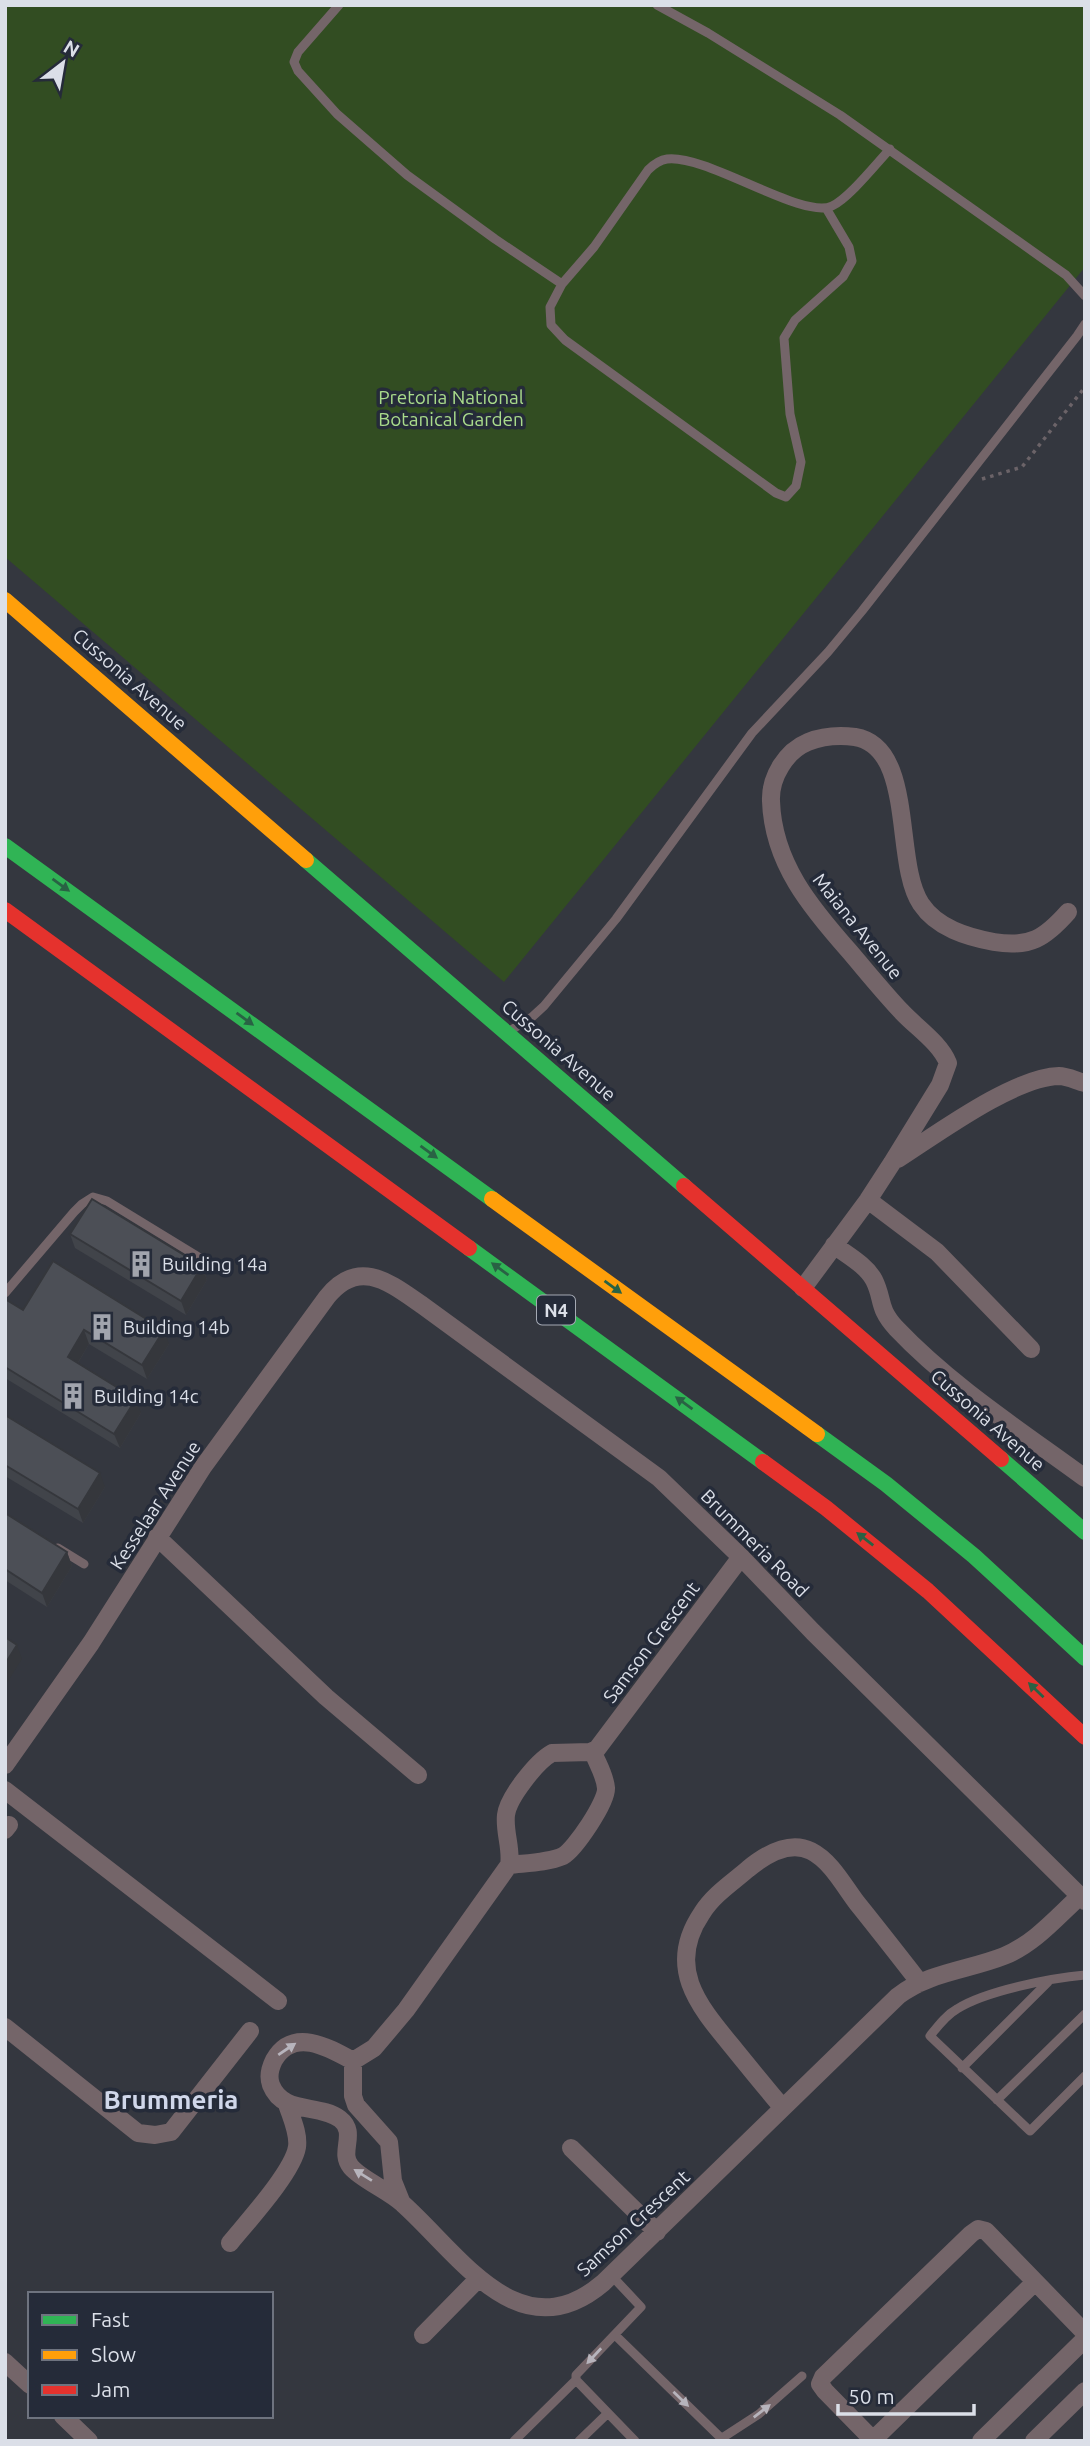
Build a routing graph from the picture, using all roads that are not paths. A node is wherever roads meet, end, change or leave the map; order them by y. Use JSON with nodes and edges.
{"nodes":[{"id":1,"x":339,"y":5,"type":"edge"},
{"id":2,"x":657,"y":5,"type":"edge"},
{"id":3,"x":890,"y":149,"type":"junction"},
{"id":4,"x":826,"y":208,"type":"junction"},
{"id":5,"x":562,"y":284,"type":"junction"},
{"id":6,"x":1085,"y":296,"type":"edge"},
{"id":7,"x":1085,"y":324,"type":"edge"},
{"id":8,"x":5,"y":600,"type":"edge"},
{"id":9,"x":5,"y":846,"type":"edge"},
{"id":10,"x":5,"y":910,"type":"edge"},
{"id":11,"x":1068,"y":912,"type":"dead end"},
{"id":12,"x":506,"y":1033,"type":"junction"},
{"id":13,"x":1085,"y":1083,"type":"edge"},
{"id":14,"x":892,"y":1163,"type":"junction"},
{"id":15,"x":868,"y":1200,"type":"junction"},
{"id":16,"x":834,"y":1245,"type":"junction"},
{"id":17,"x":210,"y":1264,"type":"dead end"},
{"id":18,"x":350,"y":1279,"type":"joint"},
{"id":19,"x":803,"y":1288,"type":"junction"},
{"id":20,"x":5,"y":1293,"type":"edge"},
{"id":21,"x":1031,"y":1349,"type":"dead end"},
{"id":22,"x":1085,"y":1478,"type":"edge"},
{"id":23,"x":1085,"y":1532,"type":"edge"},
{"id":24,"x":157,"y":1536,"type":"junction"},
{"id":25,"x":50,"y":1542,"type":"edge"},
{"id":26,"x":741,"y":1557,"type":"junction"},
{"id":27,"x":83,"y":1563,"type":"dead end"},
{"id":28,"x":1085,"y":1658,"type":"edge"},
{"id":29,"x":1085,"y":1737,"type":"edge"},
{"id":30,"x":593,"y":1752,"type":"junction"},
{"id":31,"x":5,"y":1765,"type":"edge"},
{"id":32,"x":418,"y":1775,"type":"dead end"},
{"id":33,"x":5,"y":1790,"type":"edge"},
{"id":34,"x":509,"y":1866,"type":"junction"},
{"id":35,"x":1082,"y":1898,"type":"edge"},
{"id":36,"x":1085,"y":1975,"type":"edge"},
{"id":37,"x":1050,"y":1980,"type":"junction"},
{"id":38,"x":920,"y":1983,"type":"junction"},
{"id":39,"x":278,"y":2001,"type":"dead end"},
{"id":40,"x":1085,"y":2014,"type":"edge"},
{"id":41,"x":5,"y":2027,"type":"edge"},
{"id":42,"x":250,"y":2031,"type":"dead end"},
{"id":43,"x":353,"y":2061,"type":"junction"},
{"id":44,"x":962,"y":2068,"type":"junction"},
{"id":45,"x":1085,"y":2076,"type":"edge"},
{"id":46,"x":997,"y":2100,"type":"junction"},
{"id":47,"x":287,"y":2104,"type":"junction"},
{"id":48,"x":782,"y":2107,"type":"junction"},
{"id":49,"x":378,"y":2130,"type":"junction"},
{"id":50,"x":349,"y":2137,"type":"junction"},
{"id":51,"x":571,"y":2148,"type":"dead end"},
{"id":52,"x":401,"y":2201,"type":"junction"},
{"id":53,"x":657,"y":2232,"type":"junction"},
{"id":54,"x":230,"y":2243,"type":"dead end"},
{"id":55,"x":611,"y":2275,"type":"junction"},
{"id":56,"x":479,"y":2278,"type":"junction"},
{"id":57,"x":1035,"y":2281,"type":"junction"},
{"id":58,"x":1085,"y":2333,"type":"edge"},
{"id":59,"x":424,"y":2335,"type":"dead end"},
{"id":60,"x":615,"y":2335,"type":"junction"},
{"id":61,"x":1085,"y":2339,"type":"edge"},
{"id":62,"x":5,"y":2362,"type":"edge"},
{"id":63,"x":802,"y":2376,"type":"dead end"},
{"id":64,"x":576,"y":2380,"type":"junction"},
{"id":65,"x":28,"y":2383,"type":"edge"},
{"id":66,"x":1083,"y":2397,"type":"edge"},
{"id":67,"x":608,"y":2413,"type":"junction"},
{"id":68,"x":65,"y":2418,"type":"edge"},
{"id":69,"x":719,"y":2439,"type":"edge"},
{"id":70,"x":873,"y":2440,"type":"edge"},
{"id":71,"x":89,"y":2441,"type":"edge"},
{"id":72,"x":514,"y":2441,"type":"edge"},
{"id":73,"x":579,"y":2441,"type":"edge"},
{"id":74,"x":635,"y":2441,"type":"edge"},
{"id":75,"x":981,"y":2441,"type":"edge"},
{"id":76,"x":1034,"y":2441,"type":"edge"}],
"edges":[{"from":1,"to":5,"type":"lane"},
{"from":2,"to":3,"type":"lane"},
{"from":3,"to":4,"type":"lane"},
{"from":3,"to":6,"type":"lane"},
{"from":4,"to":5,"type":"lane"},
{"from":4,"to":5,"type":"lane"},
{"from":7,"to":12,"type":"lane"},
{"from":8,"to":12,"type":"main road","name":"Cussonia Avenue"},
{"from":9,"to":28,"type":"main road","one_way":true},
{"from":29,"to":10,"type":"main road","number":"N4","one_way":true},
{"from":11,"to":14,"type":"street","name":"Maiana Avenue"},
{"from":12,"to":19,"type":"main road","name":"Cussonia Avenue"},
{"from":13,"to":14,"type":"street"},
{"from":14,"to":15,"type":"street","name":"Maiana Avenue"},
{"from":15,"to":16,"type":"street","name":"Maiana Avenue"},
{"from":15,"to":21,"type":"street"},
{"from":16,"to":19,"type":"street","name":"Maiana Avenue"},
{"from":16,"to":22,"type":"street"},
{"from":17,"to":20,"type":"lane"},
{"from":18,"to":24,"type":"street","name":"Kesselaar Avenue"},
{"from":18,"to":26,"type":"street","name":"Brummeria Road"},
{"from":19,"to":23,"type":"main road","name":"Cussonia Avenue"},
{"from":24,"to":31,"type":"street","name":"Kesselaar Avenue"},
{"from":24,"to":32,"type":"street"},
{"from":25,"to":27,"type":"lane"},
{"from":26,"to":30,"type":"street","name":"Samson Crescent"},
{"from":26,"to":35,"type":"street","name":"Brummeria Road"},
{"from":30,"to":34,"type":"street"},
{"from":30,"to":34,"type":"street"},
{"from":33,"to":39,"type":"street"},
{"from":34,"to":43,"type":"street"},
{"from":35,"to":38,"type":"street","name":"Samson Crescent"},
{"from":36,"to":37,"type":"lane"},
{"from":37,"to":44,"type":"lane"},
{"from":37,"to":44,"type":"lane"},
{"from":38,"to":48,"type":"street","name":"Samson Crescent"},
{"from":38,"to":48,"type":"street"},
{"from":40,"to":46,"type":"lane"},
{"from":41,"to":42,"type":"street"},
{"from":47,"to":43,"type":"street","one_way":true},
{"from":43,"to":49,"type":"street"},
{"from":44,"to":46,"type":"lane"},
{"from":45,"to":46,"type":"lane"},
{"from":47,"to":50,"type":"street"},
{"from":47,"to":54,"type":"street"},
{"from":48,"to":53,"type":"street","name":"Samson Crescent"},
{"from":49,"to":50,"type":"street"},
{"from":49,"to":52,"type":"street"},
{"from":52,"to":50,"type":"street","name":"Samson Crescent","one_way":true},
{"from":51,"to":53,"type":"street"},
{"from":52,"to":56,"type":"street","name":"Samson Crescent"},
{"from":53,"to":55,"type":"street","name":"Samson Crescent"},
{"from":55,"to":56,"type":"street","name":"Samson Crescent"},
{"from":55,"to":60,"type":"lane"},
{"from":56,"to":59,"type":"street"},
{"from":57,"to":58,"type":"street"},
{"from":57,"to":70,"type":"street"},
{"from":57,"to":70,"type":"street"},
{"from":60,"to":64,"type":"lane","one_way":true},
{"from":60,"to":69,"type":"lane","one_way":true},
{"from":61,"to":75,"type":"street"},
{"from":62,"to":65,"type":"street"},
{"from":69,"to":63,"type":"lane","one_way":true},
{"from":64,"to":67,"type":"lane"},
{"from":64,"to":72,"type":"lane"},
{"from":66,"to":76,"type":"street"},
{"from":67,"to":73,"type":"lane"},
{"from":67,"to":74,"type":"lane"},
{"from":68,"to":71,"type":"street"}]}
